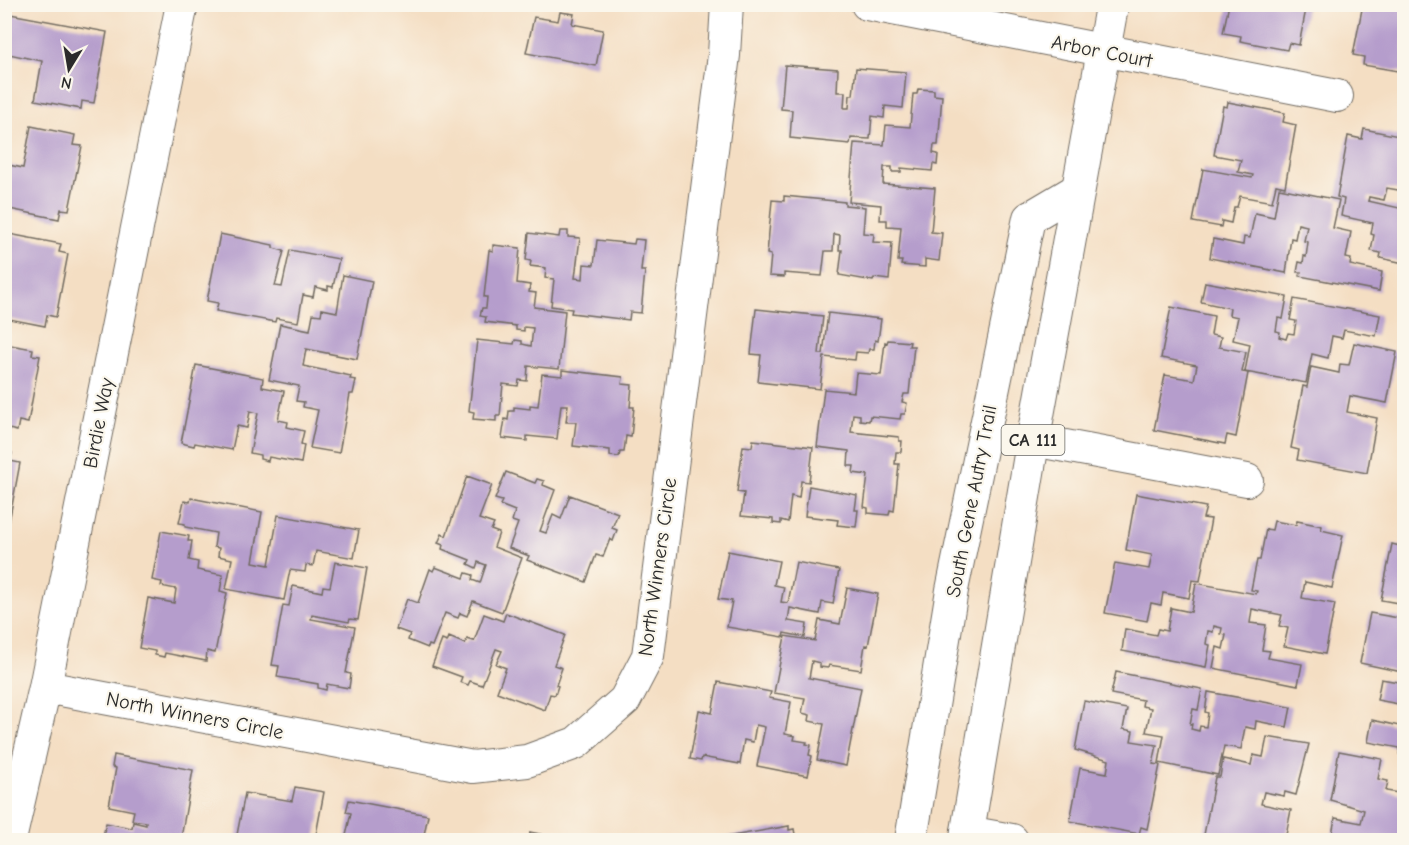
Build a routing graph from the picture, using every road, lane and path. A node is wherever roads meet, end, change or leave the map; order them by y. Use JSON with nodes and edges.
{"nodes":[{"id":1,"x":182,"y":4,"type":"edge"},
{"id":2,"x":727,"y":4,"type":"edge"},
{"id":3,"x":867,"y":4,"type":"edge"},
{"id":4,"x":1112,"y":4,"type":"edge"},
{"id":5,"x":1103,"y":52,"type":"junction"},
{"id":6,"x":1337,"y":96,"type":"dead end"},
{"id":7,"x":1078,"y":189,"type":"junction"},
{"id":8,"x":1033,"y":440,"type":"junction"},
{"id":9,"x":1246,"y":480,"type":"dead end"},
{"id":10,"x":45,"y":687,"type":"junction"},
{"id":11,"x":967,"y":836,"type":"edge"},
{"id":12,"x":10,"y":840,"type":"edge"},
{"id":13,"x":912,"y":840,"type":"edge"},
{"id":14,"x":1012,"y":840,"type":"edge"}],
"edges":[{"from":1,"to":10,"type":"street","name":"Birdie Way"},
{"from":2,"to":10,"type":"street","name":"North Winners Circle"},
{"from":3,"to":5,"type":"street","name":"Arbor Court"},
{"from":4,"to":5,"type":"main road","number":"CA 111"},
{"from":5,"to":6,"type":"street","name":"Arbor Court"},
{"from":5,"to":7,"type":"main road","number":"CA 111"},
{"from":7,"to":8,"type":"main road","number":"CA 111"},
{"from":7,"to":13,"type":"street","name":"South Gene Autry Trail"},
{"from":8,"to":9,"type":"street"},
{"from":8,"to":11,"type":"main road","number":"CA 111"},
{"from":10,"to":12,"type":"street","name":"Birdie Way"},
{"from":11,"to":14,"type":"street"}]}
